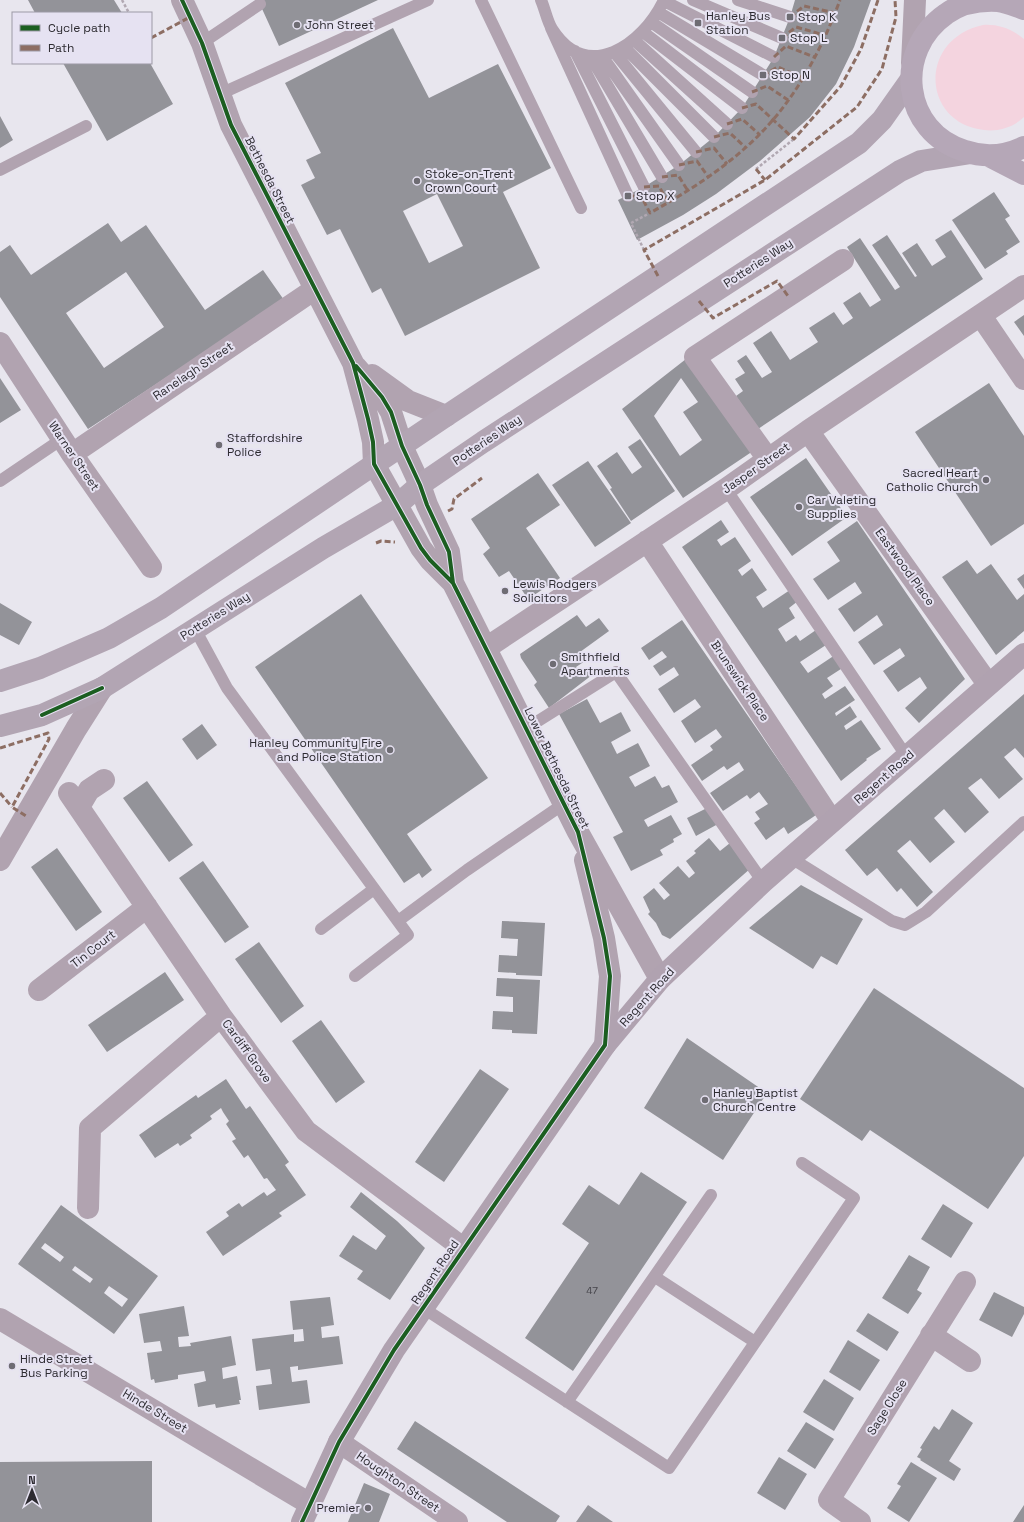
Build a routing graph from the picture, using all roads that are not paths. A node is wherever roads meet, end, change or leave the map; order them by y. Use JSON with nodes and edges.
{"nodes":[{"id":1,"x":182,"y":0,"type":"edge"},
{"id":2,"x":428,"y":0,"type":"edge"},
{"id":3,"x":481,"y":0,"type":"edge"},
{"id":4,"x":542,"y":0,"type":"edge"},
{"id":5,"x":693,"y":0,"type":"edge"},
{"id":6,"x":738,"y":0,"type":"edge"},
{"id":7,"x":915,"y":0,"type":"edge"},
{"id":8,"x":1011,"y":3,"type":"edge"},
{"id":9,"x":260,"y":4,"type":"dead end"},
{"id":10,"x":659,"y":9,"type":"edge"},
{"id":11,"x":790,"y":17,"type":"dead end"},
{"id":12,"x":551,"y":28,"type":"junction"},
{"id":13,"x":639,"y":36,"type":"junction"},
{"id":14,"x":782,"y":38,"type":"dead end"},
{"id":15,"x":202,"y":43,"type":"junction"},
{"id":16,"x":575,"y":51,"type":"junction"},
{"id":17,"x":613,"y":52,"type":"junction"},
{"id":18,"x":590,"y":56,"type":"junction"},
{"id":19,"x":774,"y":57,"type":"dead end"},
{"id":20,"x":912,"y":71,"type":"junction"},
{"id":21,"x":763,"y":75,"type":"dead end"},
{"id":22,"x":752,"y":92,"type":"dead end"},
{"id":23,"x":220,"y":94,"type":"junction"},
{"id":24,"x":742,"y":108,"type":"dead end"},
{"id":25,"x":727,"y":124,"type":"dead end"},
{"id":26,"x":86,"y":126,"type":"dead end"},
{"id":27,"x":714,"y":137,"type":"dead end"},
{"id":28,"x":1024,"y":147,"type":"edge"},
{"id":29,"x":696,"y":152,"type":"dead end"},
{"id":30,"x":979,"y":154,"type":"junction"},
{"id":31,"x":679,"y":166,"type":"dead end"},
{"id":32,"x":0,"y":170,"type":"edge"},
{"id":33,"x":1024,"y":174,"type":"edge"},
{"id":34,"x":662,"y":177,"type":"dead end"},
{"id":35,"x":644,"y":187,"type":"dead end"},
{"id":36,"x":628,"y":196,"type":"dead end"},
{"id":37,"x":581,"y":208,"type":"dead end"},
{"id":38,"x":843,"y":260,"type":"dead end"},
{"id":39,"x":1024,"y":286,"type":"edge"},
{"id":40,"x":315,"y":289,"type":"junction"},
{"id":41,"x":981,"y":316,"type":"junction"},
{"id":42,"x":0,"y":343,"type":"edge"},
{"id":43,"x":353,"y":363,"type":"junction"},
{"id":44,"x":1024,"y":379,"type":"edge"},
{"id":45,"x":446,"y":416,"type":"junction"},
{"id":46,"x":808,"y":431,"type":"junction"},
{"id":47,"x":67,"y":446,"type":"junction"},
{"id":48,"x":402,"y":446,"type":"junction"},
{"id":49,"x":768,"y":459,"type":"junction"},
{"id":50,"x":374,"y":464,"type":"junction"},
{"id":51,"x":0,"y":481,"type":"edge"},
{"id":52,"x":420,"y":485,"type":"junction"},
{"id":53,"x":726,"y":489,"type":"junction"},
{"id":54,"x":397,"y":505,"type":"junction"},
{"id":55,"x":647,"y":541,"type":"junction"},
{"id":56,"x":151,"y":567,"type":"dead end"},
{"id":57,"x":453,"y":583,"type":"junction"},
{"id":58,"x":195,"y":629,"type":"junction"},
{"id":59,"x":486,"y":648,"type":"junction"},
{"id":60,"x":1024,"y":654,"type":"edge"},
{"id":61,"x":0,"y":681,"type":"edge"},
{"id":62,"x":988,"y":684,"type":"junction"},
{"id":63,"x":102,"y":688,"type":"junction"},
{"id":64,"x":0,"y":726,"type":"edge"},
{"id":65,"x":527,"y":728,"type":"junction"},
{"id":66,"x":907,"y":757,"type":"junction"},
{"id":67,"x":104,"y":780,"type":"dead end"},
{"id":68,"x":565,"y":803,"type":"junction"},
{"id":69,"x":832,"y":820,"type":"junction"},
{"id":70,"x":1024,"y":822,"type":"edge"},
{"id":71,"x":578,"y":832,"type":"junction"},
{"id":72,"x":791,"y":858,"type":"junction"},
{"id":73,"x":0,"y":860,"type":"edge"},
{"id":74,"x":763,"y":882,"type":"junction"},
{"id":75,"x":374,"y":889,"type":"junction"},
{"id":76,"x":146,"y":907,"type":"junction"},
{"id":77,"x":398,"y":921,"type":"junction"},
{"id":78,"x":321,"y":929,"type":"dead end"},
{"id":79,"x":355,"y":976,"type":"dead end"},
{"id":80,"x":660,"y":980,"type":"junction"},
{"id":81,"x":39,"y":990,"type":"dead end"},
{"id":82,"x":221,"y":1016,"type":"junction"},
{"id":83,"x":605,"y":1045,"type":"junction"},
{"id":84,"x":802,"y":1163,"type":"dead end"},
{"id":85,"x":711,"y":1195,"type":"dead end"},
{"id":86,"x":88,"y":1208,"type":"dead end"},
{"id":87,"x":464,"y":1248,"type":"junction"},
{"id":88,"x":655,"y":1276,"type":"junction"},
{"id":89,"x":965,"y":1282,"type":"dead end"},
{"id":90,"x":423,"y":1308,"type":"junction"},
{"id":91,"x":0,"y":1319,"type":"edge"},
{"id":92,"x":932,"y":1335,"type":"junction"},
{"id":93,"x":755,"y":1342,"type":"junction"},
{"id":94,"x":970,"y":1361,"type":"dead end"},
{"id":95,"x":568,"y":1402,"type":"junction"},
{"id":96,"x":339,"y":1442,"type":"junction"},
{"id":97,"x":306,"y":1513,"type":"edge"},
{"id":98,"x":451,"y":1520,"type":"edge"},
{"id":99,"x":860,"y":1522,"type":"edge"}],
"edges":[{"from":1,"to":15,"type":"street","name":"Bethesda Street"},
{"from":2,"to":23,"type":"lane"},
{"from":3,"to":37,"type":"lane"},
{"from":4,"to":12,"type":"lane"},
{"from":5,"to":14,"type":"lane"},
{"from":6,"to":11,"type":"lane"},
{"from":7,"to":20,"type":"street"},
{"from":8,"to":20,"type":"highway"},
{"from":9,"to":15,"type":"lane"},
{"from":10,"to":13,"type":"lane"},
{"from":10,"to":19,"type":"lane"},
{"from":10,"to":21,"type":"lane"},
{"from":10,"to":22,"type":"lane"},
{"from":12,"to":16,"type":"lane"},
{"from":12,"to":36,"type":"lane"},
{"from":13,"to":17,"type":"lane"},
{"from":13,"to":24,"type":"lane"},
{"from":13,"to":25,"type":"lane"},
{"from":15,"to":23,"type":"street","name":"Bethesda Street"},
{"from":16,"to":18,"type":"lane"},
{"from":16,"to":35,"type":"lane"},
{"from":17,"to":18,"type":"lane"},
{"from":17,"to":27,"type":"lane"},
{"from":17,"to":29,"type":"lane"},
{"from":17,"to":31,"type":"lane"},
{"from":18,"to":34,"type":"lane"},
{"from":20,"to":30,"type":"highway"},
{"from":20,"to":45,"type":"main road"},
{"from":23,"to":40,"type":"street","name":"Bethesda Street"},
{"from":26,"to":32,"type":"lane"},
{"from":28,"to":30,"type":"highway"},
{"from":30,"to":33,"type":"highway"},
{"from":30,"to":52,"type":"main road","name":"Potteries Way"},
{"from":38,"to":49,"type":"street"},
{"from":39,"to":41,"type":"street","name":"Jasper Street"},
{"from":40,"to":43,"type":"street","name":"Bethesda Street"},
{"from":40,"to":47,"type":"street","name":"Ranelagh Street"},
{"from":41,"to":44,"type":"street"},
{"from":41,"to":46,"type":"street","name":"Jasper Street"},
{"from":42,"to":47,"type":"street","name":"Warner Street"},
{"from":43,"to":45,"type":"street","name":"Bethesda Street"},
{"from":43,"to":48,"type":"street","name":"Bethesda Street"},
{"from":43,"to":50,"type":"street","name":"Bethesda Street"},
{"from":45,"to":48,"type":"main road"},
{"from":46,"to":49,"type":"street","name":"Jasper Street"},
{"from":46,"to":62,"type":"street","name":"Eastwood Place"},
{"from":47,"to":51,"type":"lane"},
{"from":47,"to":56,"type":"street","name":"Warner Street"},
{"from":48,"to":50,"type":"main road"},
{"from":48,"to":52,"type":"street","name":"Bethesda Street"},
{"from":49,"to":53,"type":"street","name":"Jasper Street"},
{"from":50,"to":54,"type":"street","name":"Lower Bethesda Street"},
{"from":50,"to":61,"type":"main road"},
{"from":52,"to":54,"type":"main road","name":"Potteries Way"},
{"from":52,"to":57,"type":"street","name":"Lower Bethesda Street"},
{"from":53,"to":55,"type":"street","name":"Jasper Street"},
{"from":53,"to":66,"type":"lane"},
{"from":54,"to":57,"type":"street","name":"Lower Bethesda Street"},
{"from":54,"to":58,"type":"main road","name":"Potteries Way"},
{"from":55,"to":59,"type":"street","name":"Jasper Street"},
{"from":55,"to":69,"type":"street","name":"Brunswick Place"},
{"from":57,"to":59,"type":"street","name":"Lower Bethesda Street"},
{"from":58,"to":63,"type":"main road","name":"Potteries Way"},
{"from":58,"to":75,"type":"lane"},
{"from":59,"to":65,"type":"street","name":"Lower Bethesda Street"},
{"from":60,"to":62,"type":"street","name":"Regent Road"},
{"from":62,"to":66,"type":"street","name":"Regent Road"},
{"from":63,"to":64,"type":"main road","name":"Potteries Way"},
{"from":63,"to":73,"type":"street"},
{"from":65,"to":68,"type":"street","name":"Lower Bethesda Street"},
{"from":65,"to":74,"type":"lane"},
{"from":66,"to":69,"type":"street","name":"Regent Road"},
{"from":67,"to":76,"type":"street","name":"Cardiff Grove"},
{"from":68,"to":71,"type":"street","name":"Lower Bethesda Street"},
{"from":68,"to":77,"type":"lane"},
{"from":69,"to":72,"type":"street","name":"Regent Road"},
{"from":70,"to":72,"type":"lane"},
{"from":71,"to":80,"type":"street","name":"Lower Bethesda Street"},
{"from":71,"to":83,"type":"street","name":"Lower Bethesda Street"},
{"from":72,"to":74,"type":"street","name":"Regent Road"},
{"from":74,"to":80,"type":"street","name":"Regent Road"},
{"from":75,"to":77,"type":"lane"},
{"from":75,"to":78,"type":"lane"},
{"from":76,"to":81,"type":"street","name":"Tin Court"},
{"from":76,"to":82,"type":"street","name":"Cardiff Grove"},
{"from":77,"to":79,"type":"lane"},
{"from":80,"to":83,"type":"street","name":"Regent Road"},
{"from":82,"to":86,"type":"street"},
{"from":82,"to":87,"type":"street","name":"Cardiff Grove"},
{"from":83,"to":87,"type":"street","name":"Regent Road"},
{"from":84,"to":93,"type":"lane"},
{"from":85,"to":88,"type":"lane"},
{"from":87,"to":90,"type":"street","name":"Regent Road"},
{"from":88,"to":93,"type":"lane"},
{"from":88,"to":95,"type":"lane"},
{"from":89,"to":92,"type":"street","name":"Sage Close"},
{"from":90,"to":95,"type":"lane"},
{"from":90,"to":96,"type":"street","name":"Regent Road"},
{"from":91,"to":97,"type":"street","name":"Hinde Street"},
{"from":92,"to":94,"type":"street"},
{"from":92,"to":99,"type":"street","name":"Sage Close"},
{"from":93,"to":95,"type":"lane"},
{"from":96,"to":97,"type":"street","name":"Regent Road"},
{"from":96,"to":98,"type":"street","name":"Houghton Street"}]}
